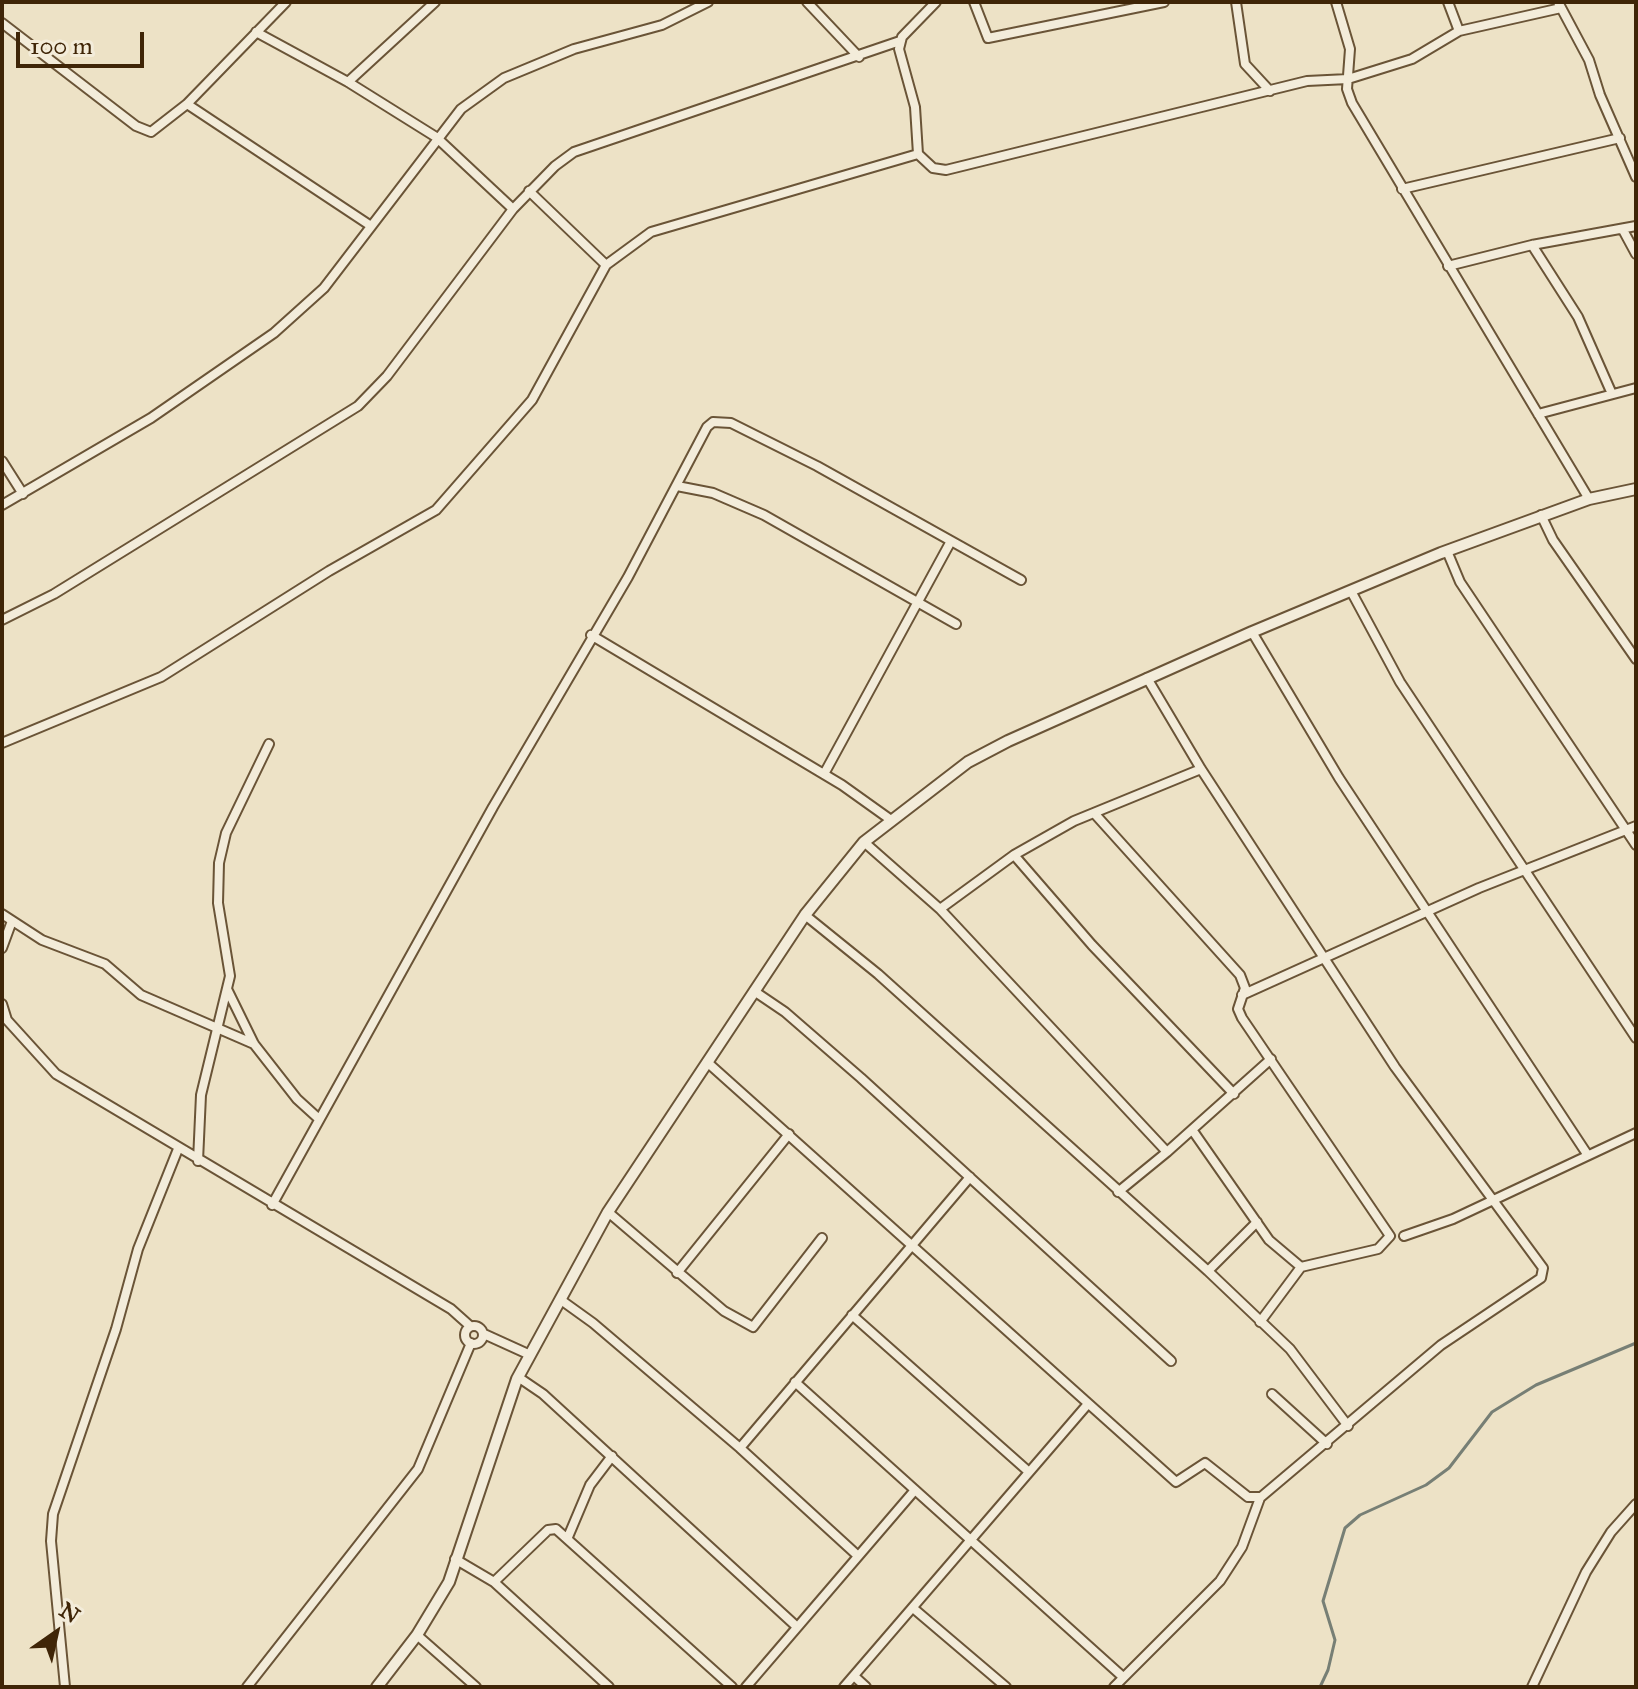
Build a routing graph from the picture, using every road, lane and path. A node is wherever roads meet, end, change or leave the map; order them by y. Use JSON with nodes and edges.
{"nodes":[{"id":1,"x":286,"y":2,"type":"edge"},
{"id":2,"x":435,"y":2,"type":"edge"},
{"id":3,"x":708,"y":2,"type":"edge"},
{"id":4,"x":807,"y":2,"type":"edge"},
{"id":5,"x":936,"y":2,"type":"edge"},
{"id":6,"x":974,"y":2,"type":"edge"},
{"id":7,"x":1164,"y":2,"type":"edge"},
{"id":8,"x":1236,"y":2,"type":"edge"},
{"id":9,"x":1336,"y":2,"type":"edge"},
{"id":10,"x":1448,"y":2,"type":"edge"},
{"id":11,"x":1560,"y":5,"type":"edge"},
{"id":12,"x":2,"y":23,"type":"edge"},
{"id":13,"x":1459,"y":31,"type":"junction"},
{"id":14,"x":256,"y":32,"type":"junction"},
{"id":15,"x":900,"y":41,"type":"junction"},
{"id":16,"x":859,"y":57,"type":"junction"},
{"id":17,"x":1348,"y":79,"type":"junction"},
{"id":18,"x":348,"y":82,"type":"junction"},
{"id":19,"x":1270,"y":91,"type":"junction"},
{"id":20,"x":187,"y":104,"type":"junction"},
{"id":21,"x":436,"y":137,"type":"junction"},
{"id":22,"x":1620,"y":138,"type":"junction"},
{"id":23,"x":918,"y":154,"type":"junction"},
{"id":24,"x":1636,"y":177,"type":"edge"},
{"id":25,"x":1402,"y":189,"type":"junction"},
{"id":26,"x":529,"y":191,"type":"junction"},
{"id":27,"x":513,"y":209,"type":"junction"},
{"id":28,"x":371,"y":226,"type":"junction"},
{"id":29,"x":1636,"y":226,"type":"edge"},
{"id":30,"x":1623,"y":230,"type":"junction"},
{"id":31,"x":1532,"y":245,"type":"junction"},
{"id":32,"x":1636,"y":254,"type":"edge"},
{"id":33,"x":606,"y":265,"type":"junction"},
{"id":34,"x":1448,"y":266,"type":"junction"},
{"id":35,"x":1636,"y":388,"type":"edge"},
{"id":36,"x":1612,"y":394,"type":"junction"},
{"id":37,"x":1538,"y":414,"type":"junction"},
{"id":38,"x":2,"y":461,"type":"edge"},
{"id":39,"x":677,"y":486,"type":"junction"},
{"id":40,"x":1636,"y":489,"type":"edge"},
{"id":41,"x":23,"y":494,"type":"junction"},
{"id":42,"x":1589,"y":499,"type":"junction"},
{"id":43,"x":2,"y":505,"type":"edge"},
{"id":44,"x":1541,"y":515,"type":"junction"},
{"id":45,"x":951,"y":541,"type":"junction"},
{"id":46,"x":1447,"y":551,"type":"junction"},
{"id":47,"x":1021,"y":580,"type":"dead end"},
{"id":48,"x":1351,"y":591,"type":"junction"},
{"id":49,"x":917,"y":602,"type":"junction"},
{"id":50,"x":2,"y":620,"type":"edge"},
{"id":51,"x":956,"y":624,"type":"dead end"},
{"id":52,"x":1252,"y":632,"type":"junction"},
{"id":53,"x":591,"y":635,"type":"junction"},
{"id":54,"x":1636,"y":659,"type":"edge"},
{"id":55,"x":1147,"y":678,"type":"junction"},
{"id":56,"x":2,"y":743,"type":"edge"},
{"id":57,"x":269,"y":744,"type":"dead end"},
{"id":58,"x":1201,"y":769,"type":"junction"},
{"id":59,"x":824,"y":774,"type":"junction"},
{"id":60,"x":1094,"y":813,"type":"junction"},
{"id":61,"x":891,"y":820,"type":"junction"},
{"id":62,"x":1636,"y":826,"type":"edge"},
{"id":63,"x":1625,"y":828,"type":"junction"},
{"id":64,"x":864,"y":842,"type":"junction"},
{"id":65,"x":1636,"y":845,"type":"edge"},
{"id":66,"x":1014,"y":855,"type":"junction"},
{"id":67,"x":1522,"y":870,"type":"junction"},
{"id":68,"x":940,"y":909,"type":"junction"},
{"id":69,"x":1428,"y":913,"type":"junction"},
{"id":70,"x":2,"y":914,"type":"edge"},
{"id":71,"x":805,"y":915,"type":"junction"},
{"id":72,"x":12,"y":921,"type":"junction"},
{"id":73,"x":2,"y":948,"type":"edge"},
{"id":74,"x":1324,"y":956,"type":"junction"},
{"id":75,"x":227,"y":988,"type":"junction"},
{"id":76,"x":754,"y":991,"type":"junction"},
{"id":77,"x":1242,"y":995,"type":"junction"},
{"id":78,"x":2,"y":1004,"type":"edge"},
{"id":79,"x":216,"y":1027,"type":"junction"},
{"id":80,"x":1636,"y":1038,"type":"edge"},
{"id":81,"x":254,"y":1044,"type":"junction"},
{"id":82,"x":1271,"y":1059,"type":"junction"},
{"id":83,"x":707,"y":1062,"type":"junction"},
{"id":84,"x":1234,"y":1094,"type":"junction"},
{"id":85,"x":319,"y":1119,"type":"junction"},
{"id":86,"x":1193,"y":1131,"type":"junction"},
{"id":87,"x":1636,"y":1133,"type":"edge"},
{"id":88,"x":789,"y":1134,"type":"junction"},
{"id":89,"x":178,"y":1149,"type":"junction"},
{"id":90,"x":1167,"y":1152,"type":"junction"},
{"id":91,"x":1587,"y":1154,"type":"junction"},
{"id":92,"x":198,"y":1161,"type":"junction"},
{"id":93,"x":970,"y":1177,"type":"junction"},
{"id":94,"x":1118,"y":1192,"type":"junction"},
{"id":95,"x":1494,"y":1197,"type":"junction"},
{"id":96,"x":272,"y":1205,"type":"junction"},
{"id":97,"x":608,"y":1212,"type":"junction"},
{"id":98,"x":1257,"y":1222,"type":"junction"},
{"id":99,"x":1404,"y":1236,"type":"dead end"},
{"id":100,"x":822,"y":1238,"type":"dead end"},
{"id":101,"x":910,"y":1246,"type":"junction"},
{"id":102,"x":1301,"y":1267,"type":"junction"},
{"id":103,"x":1208,"y":1271,"type":"junction"},
{"id":104,"x":677,"y":1273,"type":"junction"},
{"id":105,"x":561,"y":1300,"type":"junction"},
{"id":106,"x":852,"y":1315,"type":"junction"},
{"id":107,"x":1260,"y":1322,"type":"junction"},
{"id":108,"x":470,"y":1326,"type":"junction"},
{"id":109,"x":484,"y":1334,"type":"junction"},
{"id":110,"x":471,"y":1343,"type":"junction"},
{"id":111,"x":528,"y":1354,"type":"junction"},
{"id":112,"x":1171,"y":1361,"type":"dead end"},
{"id":113,"x":518,"y":1377,"type":"junction"},
{"id":114,"x":795,"y":1382,"type":"junction"},
{"id":115,"x":1272,"y":1394,"type":"dead end"},
{"id":116,"x":1087,"y":1405,"type":"junction"},
{"id":117,"x":1348,"y":1426,"type":"junction"},
{"id":118,"x":1327,"y":1444,"type":"junction"},
{"id":119,"x":740,"y":1448,"type":"junction"},
{"id":120,"x":612,"y":1456,"type":"junction"},
{"id":121,"x":1029,"y":1472,"type":"junction"},
{"id":122,"x":915,"y":1490,"type":"junction"},
{"id":123,"x":1261,"y":1497,"type":"junction"},
{"id":124,"x":1636,"y":1504,"type":"edge"},
{"id":125,"x":568,"y":1537,"type":"junction"},
{"id":126,"x":970,"y":1541,"type":"junction"},
{"id":127,"x":857,"y":1555,"type":"junction"},
{"id":128,"x":455,"y":1559,"type":"junction"},
{"id":129,"x":494,"y":1582,"type":"junction"},
{"id":130,"x":913,"y":1608,"type":"junction"},
{"id":131,"x":796,"y":1626,"type":"junction"},
{"id":132,"x":417,"y":1635,"type":"junction"},
{"id":133,"x":854,"y":1676,"type":"junction"},
{"id":134,"x":1123,"y":1677,"type":"junction"},
{"id":135,"x":65,"y":1687,"type":"edge"},
{"id":136,"x":247,"y":1687,"type":"edge"},
{"id":137,"x":377,"y":1687,"type":"edge"},
{"id":138,"x":476,"y":1687,"type":"edge"},
{"id":139,"x":609,"y":1687,"type":"edge"},
{"id":140,"x":732,"y":1687,"type":"edge"},
{"id":141,"x":746,"y":1687,"type":"edge"},
{"id":142,"x":844,"y":1687,"type":"edge"},
{"id":143,"x":866,"y":1687,"type":"edge"},
{"id":144,"x":1006,"y":1687,"type":"edge"},
{"id":145,"x":1114,"y":1687,"type":"edge"},
{"id":146,"x":1532,"y":1687,"type":"edge"}],
"edges":[{"from":1,"to":14,"type":"street"},
{"from":2,"to":18,"type":"street"},
{"from":3,"to":21,"type":"street"},
{"from":4,"to":16,"type":"street"},
{"from":5,"to":15,"type":"street"},
{"from":6,"to":7,"type":"street"},
{"from":8,"to":19,"type":"street"},
{"from":9,"to":17,"type":"street"},
{"from":10,"to":13,"type":"street"},
{"from":11,"to":13,"type":"street"},
{"from":11,"to":22,"type":"street"},
{"from":12,"to":20,"type":"street"},
{"from":13,"to":17,"type":"street"},
{"from":14,"to":18,"type":"street"},
{"from":14,"to":20,"type":"street"},
{"from":15,"to":16,"type":"street"},
{"from":15,"to":23,"type":"street"},
{"from":16,"to":26,"type":"street"},
{"from":17,"to":19,"type":"street"},
{"from":17,"to":25,"type":"street"},
{"from":18,"to":21,"type":"street"},
{"from":19,"to":23,"type":"street"},
{"from":20,"to":28,"type":"street"},
{"from":21,"to":27,"type":"street"},
{"from":21,"to":28,"type":"street"},
{"from":22,"to":24,"type":"street"},
{"from":22,"to":25,"type":"street"},
{"from":23,"to":33,"type":"street"},
{"from":25,"to":34,"type":"street"},
{"from":26,"to":27,"type":"street"},
{"from":26,"to":33,"type":"street"},
{"from":27,"to":50,"type":"street"},
{"from":28,"to":41,"type":"street"},
{"from":29,"to":30,"type":"street"},
{"from":30,"to":31,"type":"street"},
{"from":30,"to":32,"type":"street"},
{"from":31,"to":34,"type":"street"},
{"from":31,"to":36,"type":"street"},
{"from":33,"to":56,"type":"street"},
{"from":34,"to":37,"type":"street"},
{"from":35,"to":36,"type":"street"},
{"from":36,"to":37,"type":"street"},
{"from":37,"to":42,"type":"street"},
{"from":38,"to":41,"type":"street"},
{"from":39,"to":45,"type":"street"},
{"from":39,"to":49,"type":"street"},
{"from":39,"to":53,"type":"street"},
{"from":40,"to":42,"type":"street"},
{"from":41,"to":43,"type":"street"},
{"from":42,"to":44,"type":"street"},
{"from":44,"to":46,"type":"street"},
{"from":44,"to":54,"type":"street"},
{"from":45,"to":47,"type":"street"},
{"from":45,"to":49,"type":"street"},
{"from":46,"to":48,"type":"street"},
{"from":46,"to":63,"type":"street"},
{"from":48,"to":52,"type":"street"},
{"from":48,"to":67,"type":"street"},
{"from":49,"to":51,"type":"street"},
{"from":49,"to":59,"type":"street"},
{"from":52,"to":55,"type":"street"},
{"from":52,"to":69,"type":"street"},
{"from":53,"to":59,"type":"street"},
{"from":53,"to":85,"type":"street"},
{"from":55,"to":58,"type":"street"},
{"from":55,"to":61,"type":"street"},
{"from":57,"to":75,"type":"street"},
{"from":58,"to":60,"type":"street"},
{"from":58,"to":74,"type":"street"},
{"from":59,"to":61,"type":"street"},
{"from":60,"to":66,"type":"street"},
{"from":60,"to":77,"type":"street"},
{"from":61,"to":64,"type":"street"},
{"from":62,"to":63,"type":"street"},
{"from":63,"to":65,"type":"street"},
{"from":63,"to":67,"type":"street"},
{"from":64,"to":68,"type":"street"},
{"from":64,"to":71,"type":"street"},
{"from":66,"to":68,"type":"street"},
{"from":66,"to":84,"type":"street"},
{"from":67,"to":69,"type":"street"},
{"from":67,"to":80,"type":"street"},
{"from":68,"to":90,"type":"street"},
{"from":69,"to":74,"type":"street"},
{"from":69,"to":91,"type":"street"},
{"from":70,"to":72,"type":"street"},
{"from":71,"to":76,"type":"street"},
{"from":71,"to":94,"type":"street"},
{"from":72,"to":73,"type":"street"},
{"from":72,"to":79,"type":"street"},
{"from":74,"to":77,"type":"street"},
{"from":74,"to":95,"type":"street"},
{"from":75,"to":79,"type":"street"},
{"from":75,"to":81,"type":"street"},
{"from":76,"to":83,"type":"street"},
{"from":76,"to":93,"type":"street"},
{"from":77,"to":82,"type":"street"},
{"from":78,"to":89,"type":"street"},
{"from":79,"to":81,"type":"street"},
{"from":79,"to":92,"type":"street"},
{"from":81,"to":85,"type":"street"},
{"from":82,"to":84,"type":"street"},
{"from":82,"to":102,"type":"street"},
{"from":83,"to":88,"type":"street"},
{"from":83,"to":97,"type":"street"},
{"from":84,"to":86,"type":"street"},
{"from":85,"to":96,"type":"street"},
{"from":86,"to":90,"type":"street"},
{"from":86,"to":98,"type":"street"},
{"from":87,"to":91,"type":"street"},
{"from":88,"to":101,"type":"street"},
{"from":88,"to":104,"type":"street"},
{"from":89,"to":92,"type":"street"},
{"from":89,"to":135,"type":"street"},
{"from":90,"to":94,"type":"street"},
{"from":91,"to":95,"type":"street"},
{"from":92,"to":96,"type":"street"},
{"from":93,"to":101,"type":"street"},
{"from":93,"to":112,"type":"street"},
{"from":94,"to":103,"type":"street"},
{"from":95,"to":99,"type":"street"},
{"from":95,"to":117,"type":"street"},
{"from":96,"to":108,"type":"street"},
{"from":97,"to":104,"type":"street"},
{"from":97,"to":105,"type":"street"},
{"from":98,"to":102,"type":"street"},
{"from":98,"to":103,"type":"street"},
{"from":100,"to":104,"type":"street"},
{"from":101,"to":106,"type":"street"},
{"from":101,"to":116,"type":"street"},
{"from":102,"to":107,"type":"street"},
{"from":103,"to":107,"type":"street"},
{"from":105,"to":111,"type":"street"},
{"from":105,"to":119,"type":"street"},
{"from":106,"to":114,"type":"street"},
{"from":106,"to":121,"type":"street"},
{"from":107,"to":117,"type":"street"},
{"from":108,"to":109,"type":"street"},
{"from":108,"to":110,"type":"street"},
{"from":109,"to":110,"type":"street"},
{"from":109,"to":111,"type":"street"},
{"from":110,"to":136,"type":"street"},
{"from":111,"to":113,"type":"street"},
{"from":113,"to":120,"type":"street"},
{"from":113,"to":128,"type":"street"},
{"from":114,"to":119,"type":"street"},
{"from":114,"to":122,"type":"street"},
{"from":115,"to":118,"type":"street"},
{"from":116,"to":121,"type":"street"},
{"from":116,"to":123,"type":"street"},
{"from":117,"to":118,"type":"street"},
{"from":118,"to":123,"type":"street"},
{"from":119,"to":127,"type":"street"},
{"from":120,"to":125,"type":"street"},
{"from":120,"to":131,"type":"street"},
{"from":121,"to":126,"type":"street"},
{"from":122,"to":126,"type":"street"},
{"from":122,"to":127,"type":"street"},
{"from":123,"to":134,"type":"street"},
{"from":124,"to":146,"type":"street"},
{"from":125,"to":129,"type":"street"},
{"from":125,"to":140,"type":"street"},
{"from":126,"to":130,"type":"street"},
{"from":126,"to":134,"type":"street"},
{"from":127,"to":131,"type":"street"},
{"from":128,"to":129,"type":"street"},
{"from":128,"to":132,"type":"street"},
{"from":129,"to":139,"type":"street"},
{"from":130,"to":133,"type":"street"},
{"from":130,"to":144,"type":"street"},
{"from":131,"to":141,"type":"street"},
{"from":132,"to":137,"type":"street"},
{"from":132,"to":138,"type":"street"},
{"from":133,"to":142,"type":"street"},
{"from":133,"to":143,"type":"street"},
{"from":134,"to":145,"type":"street"}]}
